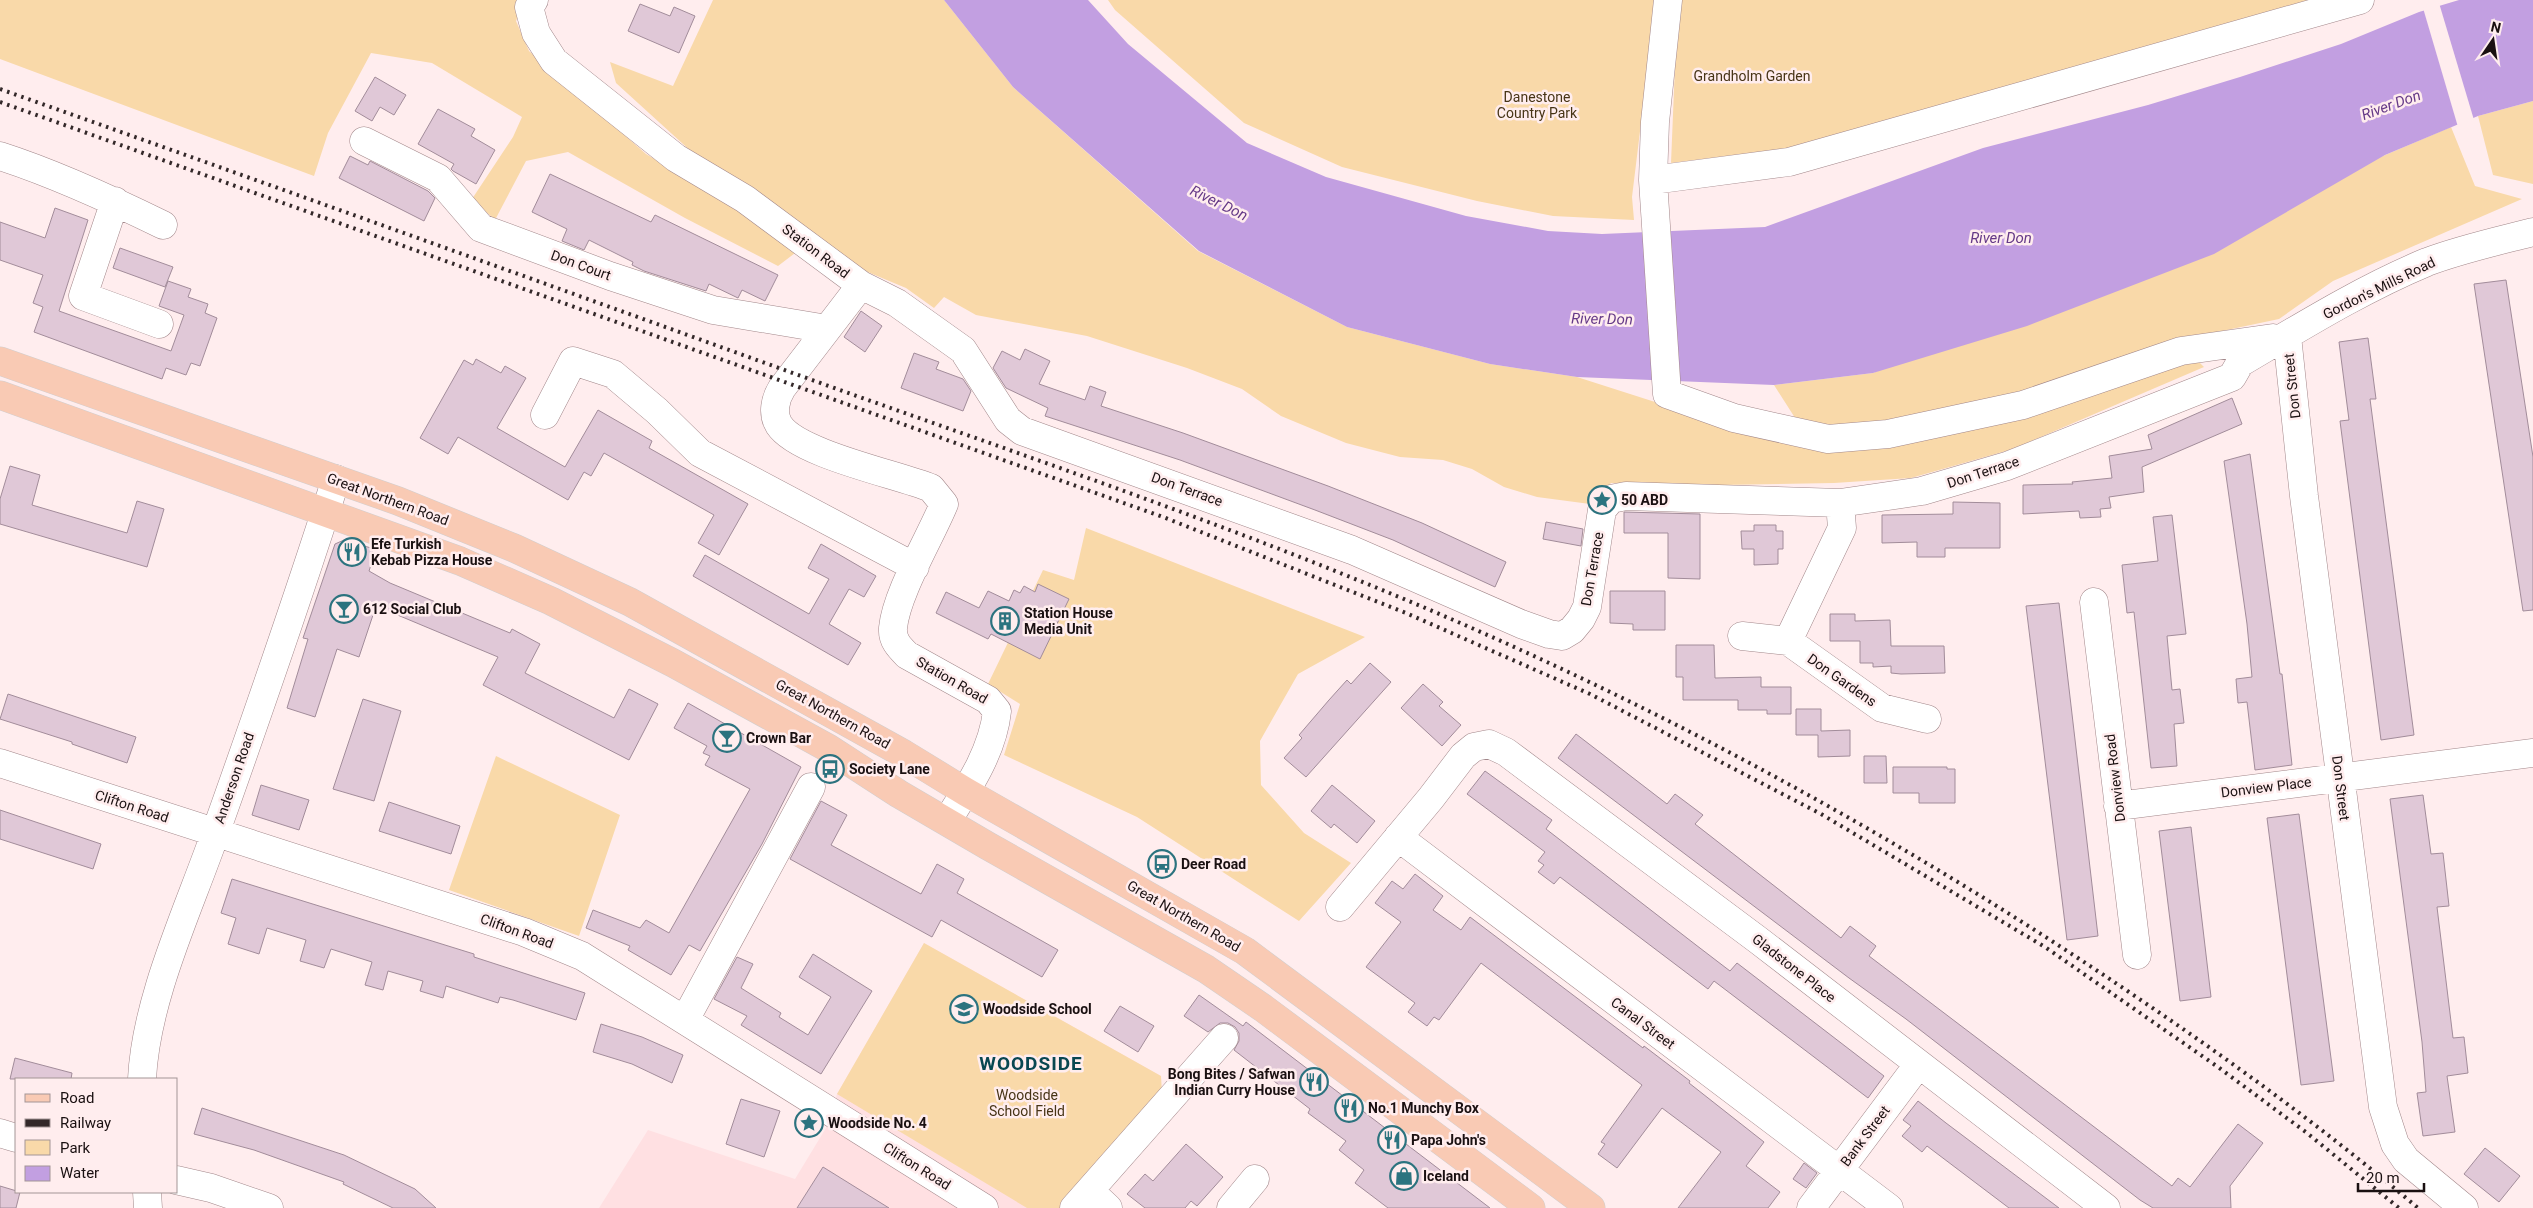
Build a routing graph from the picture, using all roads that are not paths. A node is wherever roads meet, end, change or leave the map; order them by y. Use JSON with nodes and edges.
{"nodes":[{"id":1,"x":534,"y":0,"type":"edge"},
{"id":2,"x":1668,"y":0,"type":"edge"},
{"id":3,"x":2360,"y":0,"type":"edge"},
{"id":4,"x":364,"y":141,"type":"dead end"},
{"id":5,"x":0,"y":156,"type":"edge"},
{"id":6,"x":1653,"y":190,"type":"junction"},
{"id":7,"x":114,"y":201,"type":"junction"},
{"id":8,"x":163,"y":225,"type":"dead end"},
{"id":9,"x":2533,"y":232,"type":"edge"},
{"id":10,"x":861,"y":285,"type":"junction"},
{"id":11,"x":159,"y":324,"type":"dead end"},
{"id":12,"x":827,"y":329,"type":"junction"},
{"id":13,"x":2287,"y":336,"type":"junction"},
{"id":14,"x":0,"y":361,"type":"edge"},
{"id":15,"x":0,"y":395,"type":"edge"},
{"id":16,"x":545,"y":415,"type":"dead end"},
{"id":17,"x":336,"y":479,"type":"junction"},
{"id":18,"x":1840,"y":503,"type":"junction"},
{"id":19,"x":326,"y":511,"type":"junction"},
{"id":20,"x":915,"y":567,"type":"junction"},
{"id":21,"x":2094,"y":602,"type":"dead end"},
{"id":22,"x":1742,"y":636,"type":"dead end"},
{"id":23,"x":1788,"y":642,"type":"junction"},
{"id":24,"x":1927,"y":719,"type":"dead end"},
{"id":25,"x":2533,"y":753,"type":"edge"},
{"id":26,"x":0,"y":763,"type":"edge"},
{"id":27,"x":2340,"y":777,"type":"junction"},
{"id":28,"x":810,"y":786,"type":"dead end"},
{"id":29,"x":966,"y":792,"type":"junction"},
{"id":30,"x":2118,"y":806,"type":"junction"},
{"id":31,"x":947,"y":821,"type":"junction"},
{"id":32,"x":216,"y":833,"type":"junction"},
{"id":33,"x":1398,"y":837,"type":"junction"},
{"id":34,"x":1340,"y":907,"type":"dead end"},
{"id":35,"x":2137,"y":955,"type":"dead end"},
{"id":36,"x":685,"y":1020,"type":"junction"},
{"id":37,"x":1224,"y":1038,"type":"dead end"},
{"id":38,"x":1918,"y":1065,"type":"junction"},
{"id":39,"x":142,"y":1078,"type":"edge"},
{"id":40,"x":0,"y":1133,"type":"edge"},
{"id":41,"x":15,"y":1138,"type":"edge"},
{"id":42,"x":1839,"y":1170,"type":"junction"},
{"id":43,"x":1255,"y":1179,"type":"dead end"},
{"id":44,"x":178,"y":1180,"type":"edge"},
{"id":45,"x":147,"y":1193,"type":"edge"},
{"id":46,"x":1091,"y":1202,"type":"edge"},
{"id":47,"x":148,"y":1208,"type":"edge"},
{"id":48,"x":269,"y":1208,"type":"edge"},
{"id":49,"x":984,"y":1208,"type":"edge"},
{"id":50,"x":1231,"y":1208,"type":"edge"},
{"id":51,"x":1531,"y":1208,"type":"edge"},
{"id":52,"x":1591,"y":1208,"type":"edge"},
{"id":53,"x":1811,"y":1208,"type":"edge"},
{"id":54,"x":1889,"y":1208,"type":"edge"},
{"id":55,"x":2106,"y":1208,"type":"edge"},
{"id":56,"x":2464,"y":1208,"type":"edge"}],
"edges":[{"from":1,"to":10,"type":"street","name":"Station Road"},
{"from":2,"to":6,"type":"street"},
{"from":3,"to":6,"type":"street"},
{"from":4,"to":12,"type":"street","name":"Don Court"},
{"from":5,"to":7,"type":"street"},
{"from":6,"to":13,"type":"street"},
{"from":7,"to":8,"type":"street"},
{"from":7,"to":11,"type":"street"},
{"from":9,"to":13,"type":"street","name":"Gordon's Mills Road"},
{"from":10,"to":12,"type":"street","name":"Station Road"},
{"from":10,"to":18,"type":"street","name":"Don Terrace"},
{"from":12,"to":20,"type":"street","name":"Station Road"},
{"from":13,"to":18,"type":"street","name":"Don Terrace"},
{"from":13,"to":27,"type":"street","name":"Don Street"},
{"from":14,"to":17,"type":"main road","name":"Great Northern Road"},
{"from":15,"to":19,"type":"main road"},
{"from":16,"to":20,"type":"street"},
{"from":17,"to":19,"type":"street","name":"Anderson Road"},
{"from":17,"to":29,"type":"main road","name":"Great Northern Road"},
{"from":18,"to":23,"type":"street"},
{"from":19,"to":31,"type":"main road"},
{"from":19,"to":32,"type":"street","name":"Anderson Road"},
{"from":20,"to":29,"type":"street","name":"Station Road"},
{"from":21,"to":30,"type":"street","name":"Donview Road"},
{"from":22,"to":23,"type":"street","name":"Don Gardens"},
{"from":23,"to":24,"type":"street","name":"Don Gardens"},
{"from":25,"to":27,"type":"street","name":"Donview Place"},
{"from":26,"to":32,"type":"street","name":"Clifton Road"},
{"from":27,"to":30,"type":"street","name":"Donview Place"},
{"from":27,"to":56,"type":"street","name":"Don Street"},
{"from":28,"to":36,"type":"street"},
{"from":29,"to":31,"type":"street","name":"Station Road"},
{"from":29,"to":52,"type":"main road","name":"Great Northern Road"},
{"from":30,"to":35,"type":"street","name":"Donview Road"},
{"from":31,"to":51,"type":"main road"},
{"from":32,"to":36,"type":"street","name":"Clifton Road"},
{"from":32,"to":39,"type":"street","name":"Anderson Road"},
{"from":33,"to":34,"type":"street"},
{"from":33,"to":38,"type":"street","name":"Gladstone Place"},
{"from":33,"to":42,"type":"street","name":"Canal Street"},
{"from":36,"to":49,"type":"street","name":"Clifton Road"},
{"from":37,"to":46,"type":"street"},
{"from":38,"to":42,"type":"street","name":"Bank Street"},
{"from":38,"to":55,"type":"street","name":"Gladstone Place"},
{"from":40,"to":41,"type":"street"},
{"from":42,"to":53,"type":"street","name":"Bank Street"},
{"from":42,"to":54,"type":"street","name":"Canal Street"},
{"from":43,"to":50,"type":"street"},
{"from":44,"to":48,"type":"street"},
{"from":45,"to":47,"type":"street"}]}
